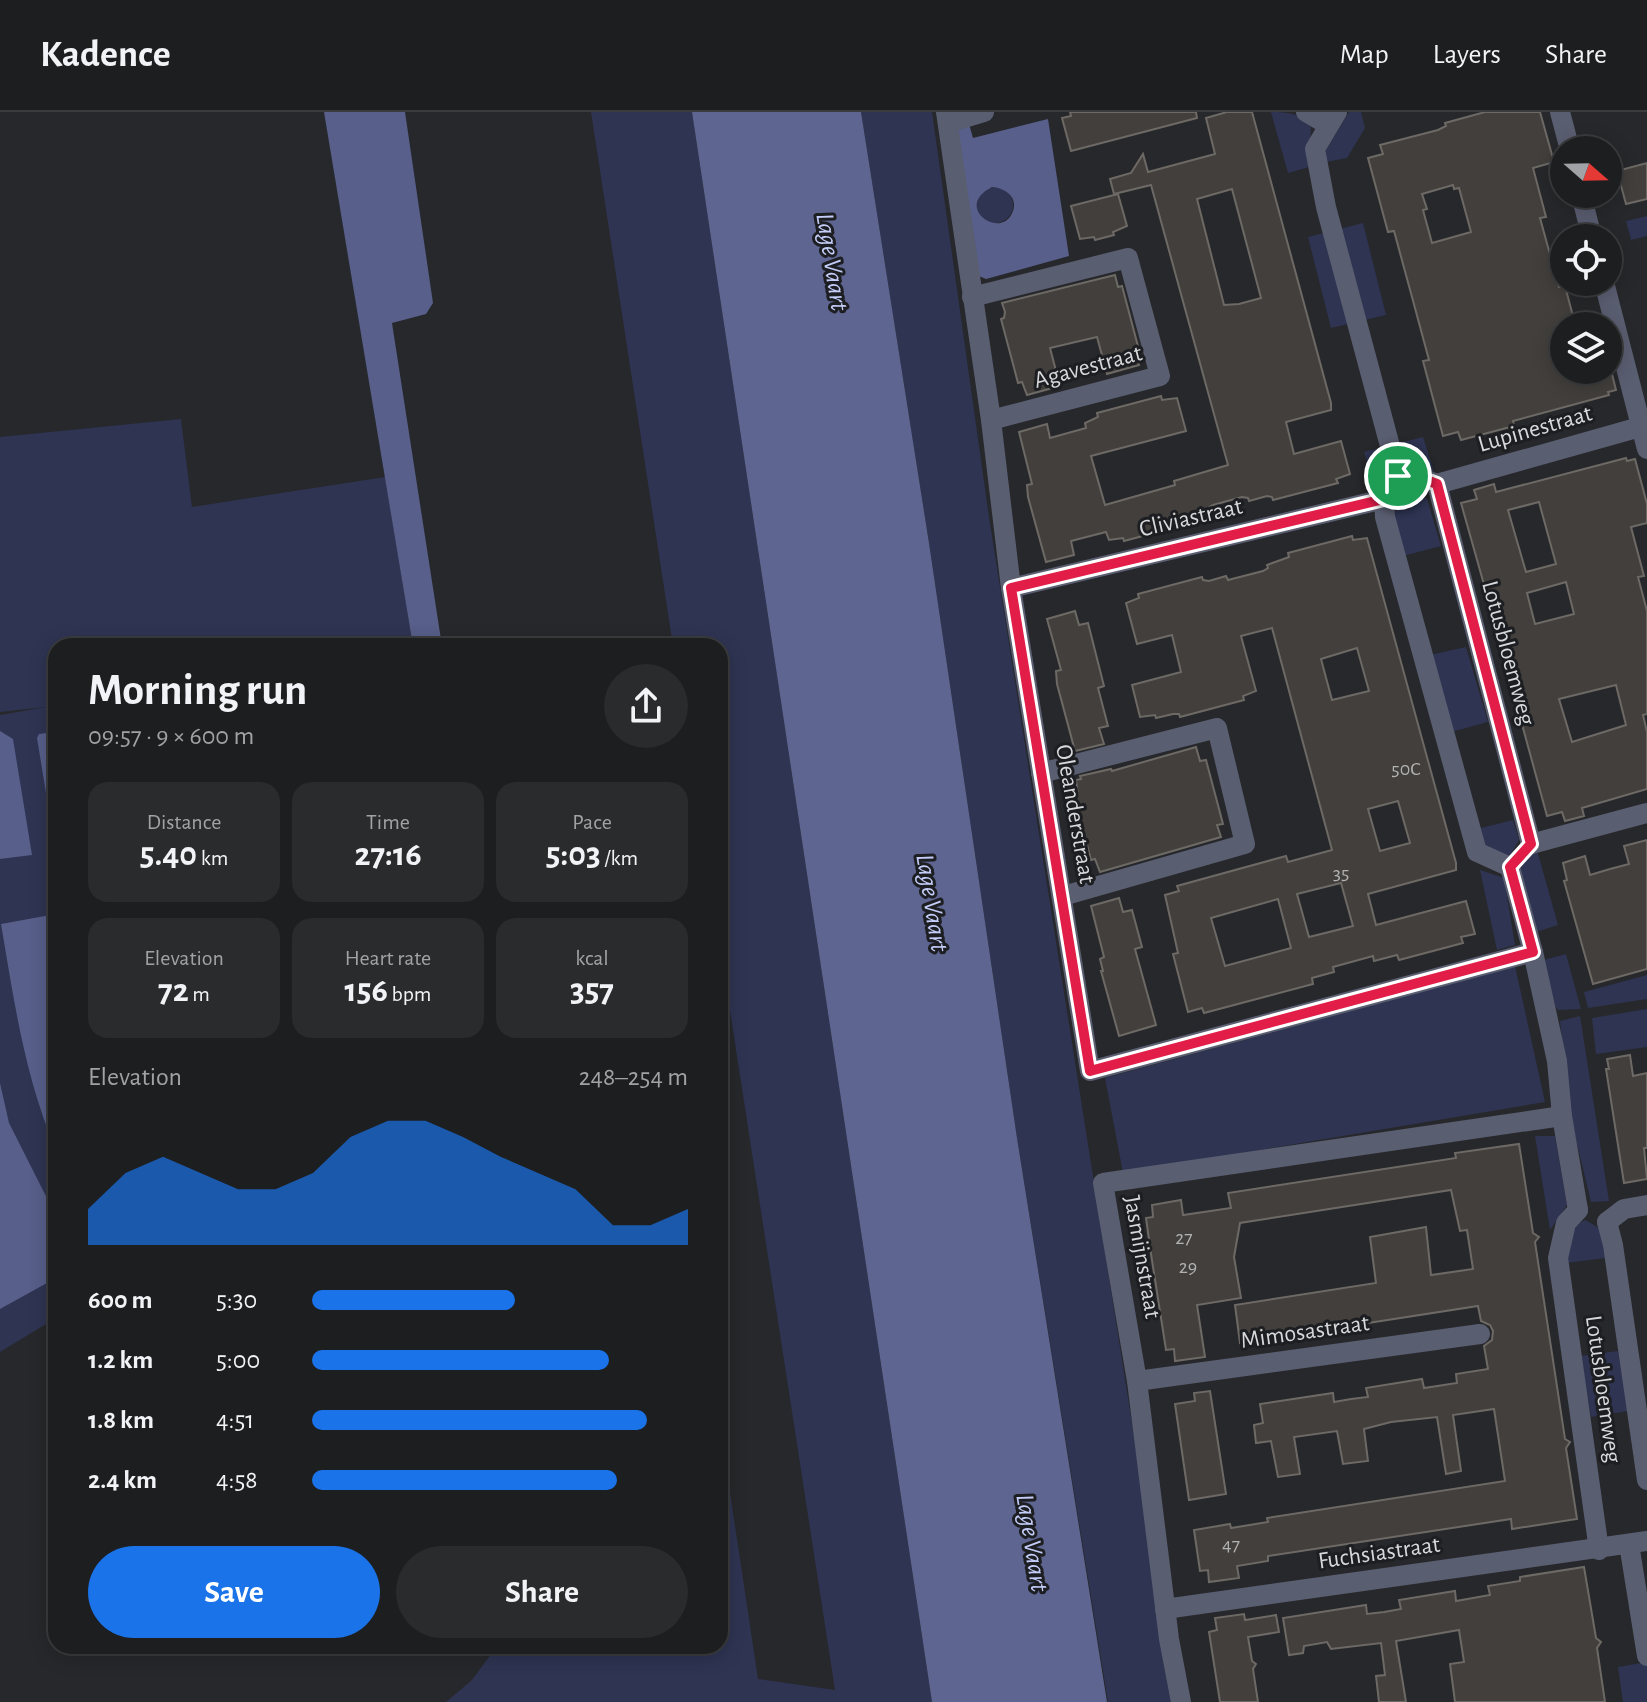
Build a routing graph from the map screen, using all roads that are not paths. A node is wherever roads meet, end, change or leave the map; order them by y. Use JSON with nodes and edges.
{"nodes":[{"id":1,"x":984,"y":112,"type":"edge"},
{"id":2,"x":1306,"y":112,"type":"edge"},
{"id":3,"x":1560,"y":112,"type":"edge"},
{"id":4,"x":947,"y":117,"type":"edge"},
{"id":5,"x":1333,"y":119,"type":"edge"},
{"id":6,"x":1566,"y":136,"type":"edge"},
{"id":7,"x":1608,"y":296,"type":"edge"},
{"id":8,"x":972,"y":297,"type":"junction"},
{"id":9,"x":991,"y":420,"type":"junction"},
{"id":10,"x":1644,"y":426,"type":"edge"},
{"id":11,"x":1647,"y":449,"type":"edge"},
{"id":12,"x":1398,"y":476,"type":"junction"},
{"id":13,"x":1437,"y":484,"type":"junction"},
{"id":14,"x":1384,"y":499,"type":"junction"},
{"id":15,"x":1011,"y":588,"type":"junction"},
{"id":16,"x":1041,"y":773,"type":"junction"},
{"id":17,"x":1647,"y":813,"type":"edge"},
{"id":18,"x":1531,"y":844,"type":"junction"},
{"id":19,"x":1510,"y":867,"type":"junction"},
{"id":20,"x":1063,"y":896,"type":"junction"},
{"id":21,"x":1533,"y":952,"type":"junction"},
{"id":22,"x":1562,"y":1116,"type":"junction"},
{"id":23,"x":1647,"y":1205,"type":"edge"},
{"id":24,"x":1578,"y":1210,"type":"junction"},
{"id":25,"x":1607,"y":1222,"type":"junction"},
{"id":26,"x":1480,"y":1334,"type":"dead end"},
{"id":27,"x":1137,"y":1381,"type":"junction"},
{"id":28,"x":1647,"y":1480,"type":"edge"},
{"id":29,"x":1638,"y":1543,"type":"edge"},
{"id":30,"x":1599,"y":1550,"type":"junction"},
{"id":31,"x":1165,"y":1609,"type":"junction"},
{"id":32,"x":1647,"y":1656,"type":"edge"},
{"id":33,"x":1181,"y":1702,"type":"edge"}],
"edges":[{"from":1,"to":4,"type":"street"},
{"from":2,"to":5,"type":"street"},
{"from":3,"to":6,"type":"street"},
{"from":4,"to":8,"type":"street","name":"Oleanderstraat"},
{"from":5,"to":12,"type":"street"},
{"from":7,"to":10,"type":"street"},
{"from":8,"to":9,"type":"street","name":"Oleanderstraat"},
{"from":8,"to":9,"type":"street","name":"Agavestraat"},
{"from":9,"to":15,"type":"street","name":"Oleanderstraat"},
{"from":10,"to":11,"type":"street"},
{"from":10,"to":13,"type":"street","name":"Lupinestraat"},
{"from":12,"to":13,"type":"street"},
{"from":12,"to":14,"type":"street"},
{"from":13,"to":18,"type":"street","name":"Lotusbloemweg"},
{"from":14,"to":15,"type":"street","name":"Cliviastraat"},
{"from":14,"to":19,"type":"street"},
{"from":15,"to":16,"type":"street","name":"Oleanderstraat"},
{"from":16,"to":20,"type":"street","name":"Oleanderstraat"},
{"from":16,"to":20,"type":"street"},
{"from":17,"to":18,"type":"street"},
{"from":18,"to":19,"type":"street"},
{"from":19,"to":21,"type":"street"},
{"from":20,"to":21,"type":"street","name":"Oleanderstraat"},
{"from":21,"to":22,"type":"street"},
{"from":22,"to":24,"type":"street"},
{"from":22,"to":27,"type":"street","name":"Jasmijnstraat"},
{"from":23,"to":25,"type":"street"},
{"from":24,"to":25,"type":"street"},
{"from":24,"to":30,"type":"street","name":"Lotusbloemweg"},
{"from":25,"to":28,"type":"street","name":"Lotusbloemweg"},
{"from":26,"to":27,"type":"street","name":"Mimosastraat"},
{"from":27,"to":31,"type":"street","name":"Jasmijnstraat"},
{"from":29,"to":30,"type":"street"},
{"from":29,"to":32,"type":"street"},
{"from":30,"to":31,"type":"street","name":"Fuchsiastraat"},
{"from":31,"to":33,"type":"street","name":"Jasmijnstraat"}]}
